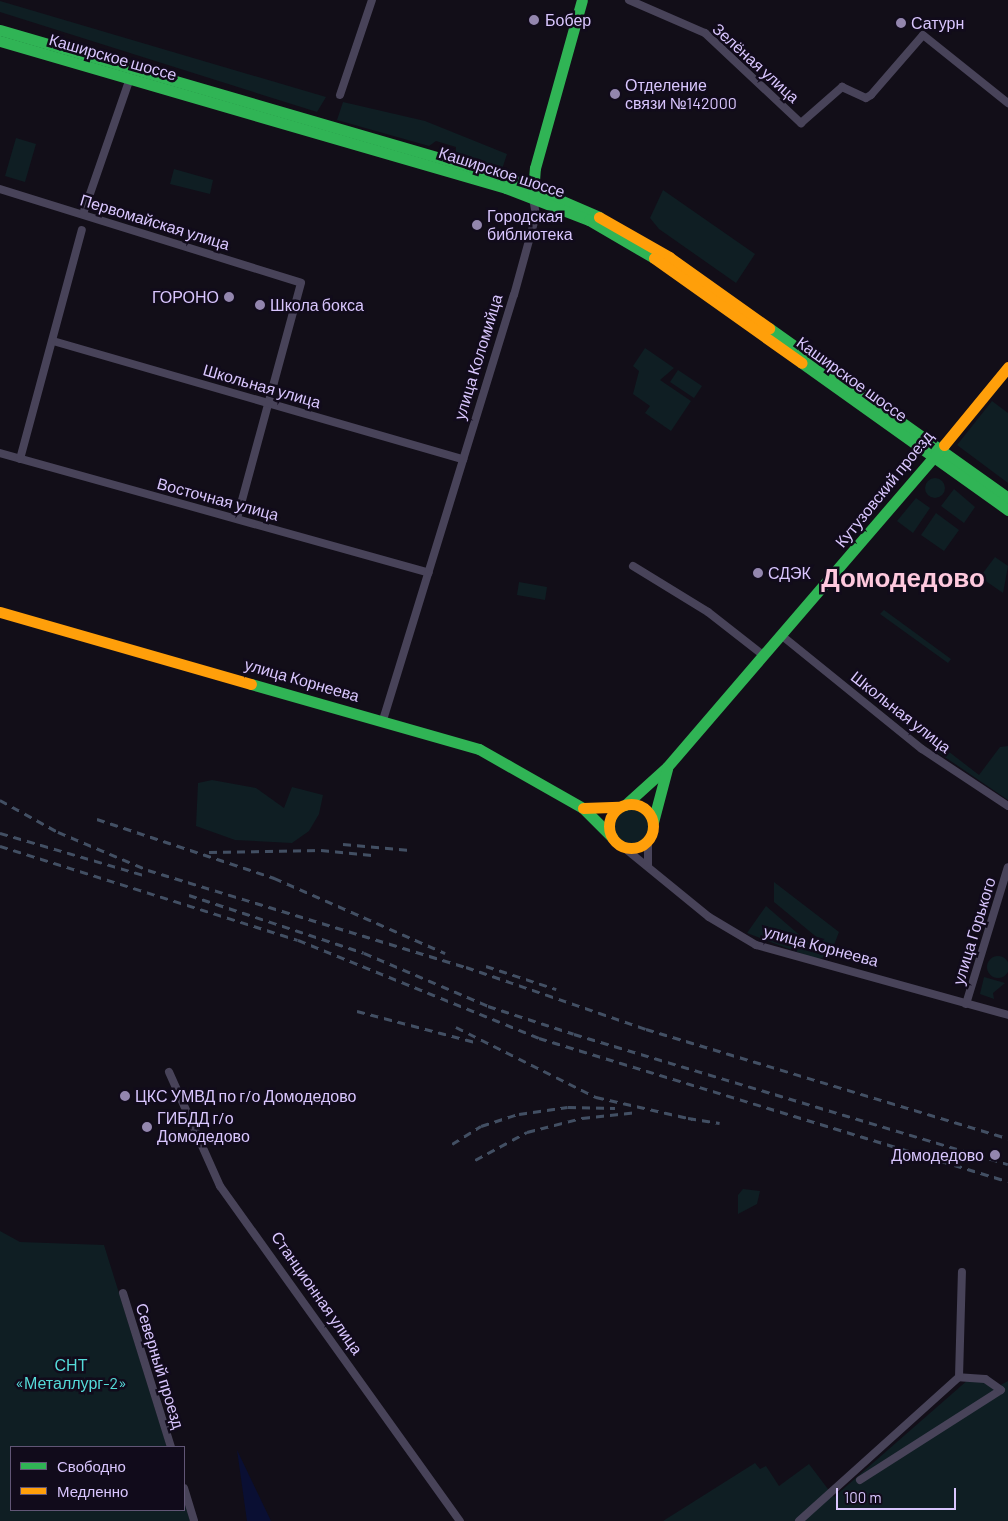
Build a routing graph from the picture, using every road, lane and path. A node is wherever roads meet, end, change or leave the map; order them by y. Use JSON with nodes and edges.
{"nodes":[{"id":1,"x":372,"y":0,"type":"edge"},
{"id":2,"x":582,"y":0,"type":"edge"},
{"id":3,"x":629,"y":0,"type":"edge"},
{"id":4,"x":0,"y":30,"type":"edge"},
{"id":5,"x":0,"y":41,"type":"edge"},
{"id":6,"x":130,"y":78,"type":"junction"},
{"id":7,"x":340,"y":96,"type":"dead end"},
{"id":8,"x":1008,"y":103,"type":"edge"},
{"id":9,"x":0,"y":189,"type":"edge"},
{"id":10,"x":533,"y":191,"type":"junction"},
{"id":11,"x":83,"y":214,"type":"junction"},
{"id":12,"x":82,"y":230,"type":"dead end"},
{"id":13,"x":54,"y":341,"type":"junction"},
{"id":14,"x":1008,"y":367,"type":"edge"},
{"id":15,"x":271,"y":402,"type":"junction"},
{"id":16,"x":936,"y":452,"type":"junction"},
{"id":17,"x":0,"y":453,"type":"edge"},
{"id":18,"x":20,"y":459,"type":"junction"},
{"id":19,"x":463,"y":459,"type":"junction"},
{"id":20,"x":1008,"y":498,"type":"edge"},
{"id":21,"x":1008,"y":510,"type":"edge"},
{"id":22,"x":237,"y":518,"type":"junction"},
{"id":23,"x":633,"y":566,"type":"dead end"},
{"id":24,"x":429,"y":573,"type":"junction"},
{"id":25,"x":0,"y":612,"type":"edge"},
{"id":26,"x":781,"y":634,"type":"junction"},
{"id":27,"x":763,"y":655,"type":"junction"},
{"id":28,"x":383,"y":720,"type":"junction"},
{"id":29,"x":667,"y":767,"type":"junction"},
{"id":30,"x":622,"y":806,"type":"junction"},
{"id":31,"x":1008,"y":806,"type":"edge"},
{"id":32,"x":583,"y":808,"type":"junction"},
{"id":33,"x":653,"y":822,"type":"junction"},
{"id":34,"x":612,"y":837,"type":"junction"},
{"id":35,"x":648,"y":839,"type":"junction"},
{"id":36,"x":622,"y":846,"type":"junction"},
{"id":37,"x":648,"y":866,"type":"junction"},
{"id":38,"x":1008,"y":867,"type":"edge"},
{"id":39,"x":966,"y":1004,"type":"junction"},
{"id":40,"x":1008,"y":1015,"type":"edge"},
{"id":41,"x":169,"y":1072,"type":"dead end"},
{"id":42,"x":962,"y":1272,"type":"dead end"},
{"id":43,"x":124,"y":1293,"type":"dead end"},
{"id":44,"x":959,"y":1377,"type":"junction"},
{"id":45,"x":171,"y":1446,"type":"edge"},
{"id":46,"x":860,"y":1480,"type":"dead end"},
{"id":47,"x":185,"y":1491,"type":"edge"},
{"id":48,"x":194,"y":1521,"type":"edge"},
{"id":49,"x":460,"y":1521,"type":"edge"},
{"id":50,"x":799,"y":1521,"type":"edge"}],
"edges":[{"from":1,"to":7,"type":"street"},
{"from":2,"to":10,"type":"main road","name":"улица Коломийца"},
{"from":3,"to":8,"type":"street","name":"Зелёная улица"},
{"from":4,"to":10,"type":"main road","name":"Каширское шоссе"},
{"from":5,"to":6,"type":"main road","name":"Каширское шоссе"},
{"from":6,"to":10,"type":"main road","name":"Каширское шоссе"},
{"from":6,"to":11,"type":"street"},
{"from":9,"to":11,"type":"street","name":"Первомайская улица"},
{"from":10,"to":16,"type":"main road","name":"Каширское шоссе"},
{"from":10,"to":19,"type":"street","name":"улица Коломийца"},
{"from":11,"to":15,"type":"street","name":"Первомайская улица"},
{"from":12,"to":13,"type":"street"},
{"from":13,"to":15,"type":"street","name":"Школьная улица"},
{"from":13,"to":18,"type":"street"},
{"from":14,"to":16,"type":"main road","name":"Кутузовский проезд"},
{"from":15,"to":19,"type":"street","name":"Школьная улица"},
{"from":15,"to":22,"type":"street"},
{"from":16,"to":20,"type":"main road","name":"Каширское шоссе"},
{"from":16,"to":21,"type":"main road","name":"Каширское шоссе"},
{"from":16,"to":26,"type":"main road","name":"Кутузовский проезд"},
{"from":17,"to":18,"type":"street","name":"Восточная улица"},
{"from":18,"to":22,"type":"street","name":"Восточная улица"},
{"from":19,"to":24,"type":"street","name":"улица Коломийца"},
{"from":22,"to":24,"type":"street","name":"Восточная улица"},
{"from":23,"to":27,"type":"street"},
{"from":24,"to":28,"type":"street","name":"улица Коломийца"},
{"from":25,"to":28,"type":"main road","name":"улица Корнеева"},
{"from":26,"to":27,"type":"main road","name":"Кутузовский проезд"},
{"from":26,"to":31,"type":"street","name":"Школьная улица"},
{"from":27,"to":29,"type":"main road","name":"Кутузовский проезд"},
{"from":28,"to":32,"type":"main road","name":"улица Корнеева"},
{"from":29,"to":30,"type":"main road","name":"Кутузовский проезд"},
{"from":29,"to":33,"type":"main road"},
{"from":30,"to":32,"type":"main road"},
{"from":30,"to":33,"type":"main road"},
{"from":30,"to":34,"type":"main road"},
{"from":32,"to":34,"type":"main road","name":"улица Корнеева"},
{"from":33,"to":35,"type":"main road"},
{"from":34,"to":36,"type":"main road"},
{"from":35,"to":36,"type":"main road"},
{"from":35,"to":37,"type":"street"},
{"from":36,"to":37,"type":"street","name":"улица Корнеева"},
{"from":37,"to":39,"type":"street","name":"улица Корнеева"},
{"from":38,"to":39,"type":"street","name":"улица Горького"},
{"from":39,"to":40,"type":"street","name":"улица Корнеева"},
{"from":41,"to":49,"type":"street","name":"Станционная улица"},
{"from":42,"to":44,"type":"street"},
{"from":43,"to":45,"type":"street","name":"Северный проезд"},
{"from":44,"to":46,"type":"street"},
{"from":44,"to":50,"type":"street"},
{"from":47,"to":48,"type":"street"}]}
